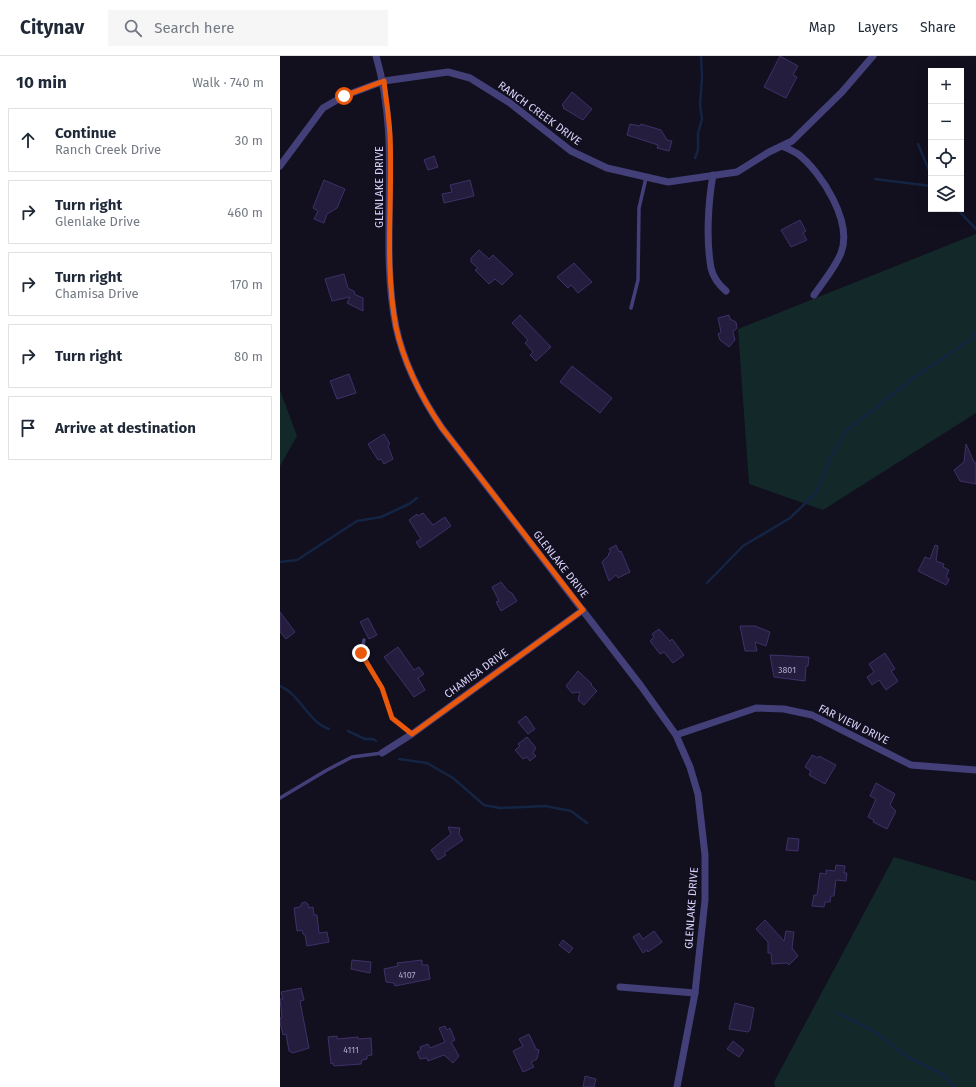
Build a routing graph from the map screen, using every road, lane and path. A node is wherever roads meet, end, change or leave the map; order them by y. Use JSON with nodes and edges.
{"nodes":[{"id":1,"x":376,"y":56,"type":"edge"},
{"id":2,"x":870,"y":57,"type":"edge"},
{"id":3,"x":384,"y":81,"type":"junction"},
{"id":4,"x":782,"y":146,"type":"junction"},
{"id":5,"x":280,"y":166,"type":"edge"},
{"id":6,"x":713,"y":175,"type":"junction"},
{"id":7,"x":646,"y":178,"type":"junction"},
{"id":8,"x":726,"y":291,"type":"dead end"},
{"id":9,"x":814,"y":295,"type":"dead end"},
{"id":10,"x":631,"y":308,"type":"dead end"},
{"id":11,"x":583,"y":610,"type":"junction"},
{"id":12,"x":364,"y":640,"type":"dead end"},
{"id":13,"x":412,"y":734,"type":"junction"},
{"id":14,"x":676,"y":734,"type":"junction"},
{"id":15,"x":382,"y":753,"type":"joint"},
{"id":16,"x":976,"y":770,"type":"edge"},
{"id":17,"x":280,"y":798,"type":"edge"},
{"id":18,"x":620,"y":987,"type":"dead end"},
{"id":19,"x":695,"y":993,"type":"junction"},
{"id":20,"x":677,"y":1087,"type":"edge"}],
"edges":[{"from":1,"to":3,"type":"street","name":"GLENLAKE DRIVE"},
{"from":2,"to":4,"type":"street","name":"RANCH CREEK DRIVE"},
{"from":3,"to":5,"type":"street","name":"RANCH CREEK DRIVE"},
{"from":3,"to":7,"type":"street","name":"RANCH CREEK DRIVE"},
{"from":3,"to":11,"type":"street","name":"GLENLAKE DRIVE"},
{"from":4,"to":6,"type":"street","name":"RANCH CREEK DRIVE"},
{"from":4,"to":9,"type":"street"},
{"from":6,"to":7,"type":"street","name":"RANCH CREEK DRIVE"},
{"from":6,"to":8,"type":"street"},
{"from":7,"to":10,"type":"lane"},
{"from":11,"to":13,"type":"street","name":"CHAMISA DRIVE"},
{"from":11,"to":14,"type":"street","name":"GLENLAKE DRIVE"},
{"from":12,"to":13,"type":"lane"},
{"from":13,"to":15,"type":"street","name":"CHAMISA DRIVE"},
{"from":14,"to":16,"type":"street","name":"FAR VIEW DRIVE"},
{"from":14,"to":19,"type":"street","name":"GLENLAKE DRIVE"},
{"from":15,"to":17,"type":"lane"},
{"from":18,"to":19,"type":"street"},
{"from":19,"to":20,"type":"street","name":"GLENLAKE DRIVE"}]}
